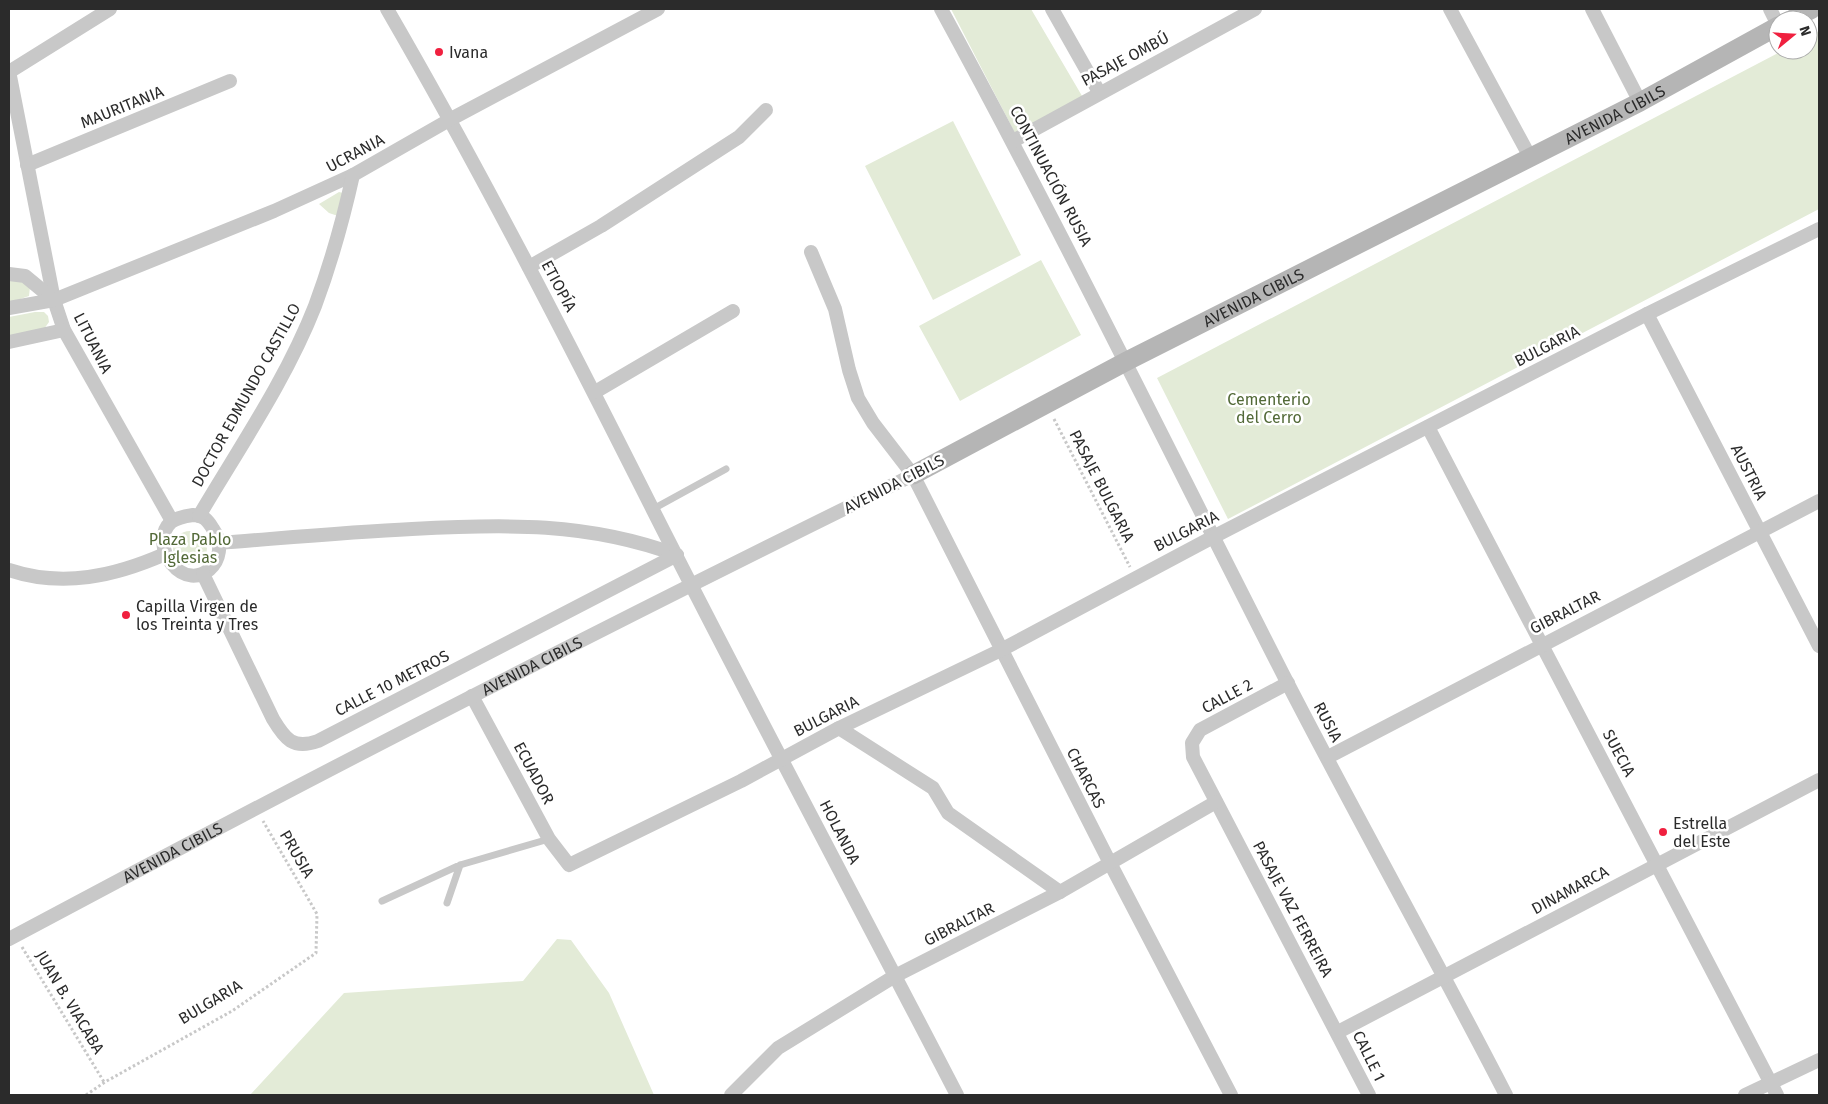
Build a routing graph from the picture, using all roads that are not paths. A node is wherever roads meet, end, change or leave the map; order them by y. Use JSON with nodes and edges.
{"nodes":[{"id":1,"x":110,"y":9,"type":"edge"},
{"id":2,"x":388,"y":9,"type":"edge"},
{"id":3,"x":658,"y":9,"type":"edge"},
{"id":4,"x":941,"y":9,"type":"edge"},
{"id":5,"x":1052,"y":9,"type":"edge"},
{"id":6,"x":1255,"y":9,"type":"edge"},
{"id":7,"x":1450,"y":9,"type":"edge"},
{"id":8,"x":1592,"y":9,"type":"edge"},
{"id":9,"x":1768,"y":32,"type":"edge"},
{"id":10,"x":9,"y":72,"type":"edge"},
{"id":11,"x":230,"y":82,"type":"dead end"},
{"id":12,"x":1099,"y":92,"type":"junction"},
{"id":13,"x":1640,"y":102,"type":"junction"},
{"id":14,"x":766,"y":110,"type":"dead end"},
{"id":15,"x":451,"y":119,"type":"junction"},
{"id":16,"x":1013,"y":141,"type":"junction"},
{"id":17,"x":1530,"y":156,"type":"junction"},
{"id":18,"x":27,"y":165,"type":"junction"},
{"id":19,"x":353,"y":175,"type":"junction"},
{"id":20,"x":1819,"y":229,"type":"edge"},
{"id":21,"x":811,"y":252,"type":"dead end"},
{"id":22,"x":529,"y":267,"type":"junction"},
{"id":23,"x":9,"y":274,"type":"edge"},
{"id":24,"x":54,"y":300,"type":"junction"},
{"id":25,"x":9,"y":308,"type":"edge"},
{"id":26,"x":733,"y":310,"type":"dead end"},
{"id":27,"x":1647,"y":314,"type":"junction"},
{"id":28,"x":64,"y":330,"type":"junction"},
{"id":29,"x":9,"y":342,"type":"edge"},
{"id":30,"x":1127,"y":361,"type":"junction"},
{"id":31,"x":595,"y":392,"type":"junction"},
{"id":32,"x":1428,"y":427,"type":"junction"},
{"id":33,"x":726,"y":469,"type":"dead end"},
{"id":34,"x":913,"y":476,"type":"junction"},
{"id":35,"x":1819,"y":501,"type":"edge"},
{"id":36,"x":653,"y":509,"type":"junction"},
{"id":37,"x":199,"y":516,"type":"junction"},
{"id":38,"x":172,"y":521,"type":"junction"},
{"id":39,"x":1760,"y":532,"type":"junction"},
{"id":40,"x":1215,"y":536,"type":"junction"},
{"id":41,"x":220,"y":543,"type":"junction"},
{"id":42,"x":165,"y":554,"type":"junction"},
{"id":43,"x":677,"y":555,"type":"junction"},
{"id":44,"x":9,"y":570,"type":"edge"},
{"id":45,"x":202,"y":574,"type":"junction"},
{"id":46,"x":692,"y":584,"type":"junction"},
{"id":47,"x":1542,"y":643,"type":"junction"},
{"id":48,"x":1819,"y":646,"type":"edge"},
{"id":49,"x":1001,"y":650,"type":"junction"},
{"id":50,"x":1288,"y":683,"type":"junction"},
{"id":51,"x":472,"y":696,"type":"junction"},
{"id":52,"x":839,"y":728,"type":"junction"},
{"id":53,"x":1328,"y":757,"type":"junction"},
{"id":54,"x":782,"y":758,"type":"junction"},
{"id":55,"x":1819,"y":780,"type":"edge"},
{"id":56,"x":1216,"y":802,"type":"junction"},
{"id":57,"x":549,"y":839,"type":"junction"},
{"id":58,"x":1110,"y":864,"type":"junction"},
{"id":59,"x":1657,"y":864,"type":"junction"},
{"id":60,"x":460,"y":865,"type":"junction"},
{"id":61,"x":569,"y":865,"type":"joint"},
{"id":62,"x":1060,"y":892,"type":"junction"},
{"id":63,"x":382,"y":901,"type":"dead end"},
{"id":64,"x":447,"y":903,"type":"dead end"},
{"id":65,"x":12,"y":937,"type":"edge"},
{"id":66,"x":1444,"y":975,"type":"junction"},
{"id":67,"x":895,"y":976,"type":"junction"},
{"id":68,"x":1338,"y":1032,"type":"junction"},
{"id":69,"x":1819,"y":1060,"type":"edge"},
{"id":70,"x":1770,"y":1083,"type":"junction"},
{"id":71,"x":1224,"y":1093,"type":"edge"},
{"id":72,"x":731,"y":1095,"type":"edge"},
{"id":73,"x":957,"y":1095,"type":"edge"},
{"id":74,"x":1369,"y":1095,"type":"edge"},
{"id":75,"x":1506,"y":1095,"type":"edge"},
{"id":76,"x":1745,"y":1095,"type":"edge"},
{"id":77,"x":1777,"y":1095,"type":"edge"}],
"edges":[{"from":1,"to":10,"type":"street"},
{"from":2,"to":15,"type":"street","name":"ETIOPÍA"},
{"from":3,"to":15,"type":"street","name":"UCRANIA"},
{"from":4,"to":16,"type":"street","name":"CONTINUACIÓN RUSIA"},
{"from":5,"to":12,"type":"street"},
{"from":6,"to":12,"type":"street","name":"PASAJE OMBÚ"},
{"from":7,"to":17,"type":"street"},
{"from":8,"to":13,"type":"street"},
{"from":9,"to":13,"type":"street","name":"AVENIDA CIBILS"},
{"from":10,"to":18,"type":"street","name":"LITUANIA"},
{"from":11,"to":18,"type":"street","name":"MAURITANIA"},
{"from":12,"to":16,"type":"street","name":"PASAJE OMBÚ"},
{"from":13,"to":17,"type":"street","name":"AVENIDA CIBILS"},
{"from":14,"to":22,"type":"street"},
{"from":15,"to":19,"type":"street","name":"UCRANIA"},
{"from":15,"to":22,"type":"street","name":"ETIOPÍA"},
{"from":16,"to":30,"type":"street","name":"CONTINUACIÓN RUSIA"},
{"from":17,"to":30,"type":"street","name":"AVENIDA CIBILS"},
{"from":18,"to":24,"type":"street","name":"LITUANIA"},
{"from":19,"to":24,"type":"street","name":"UCRANIA"},
{"from":19,"to":37,"type":"street","name":"DOCTOR EDMUNDO CASTILLO"},
{"from":20,"to":27,"type":"street","name":"BULGARIA"},
{"from":21,"to":34,"type":"street","name":"CHARCAS"},
{"from":22,"to":31,"type":"street","name":"ETIOPÍA"},
{"from":23,"to":24,"type":"street"},
{"from":24,"to":25,"type":"street","name":"UCRANIA"},
{"from":24,"to":28,"type":"street","name":"LITUANIA"},
{"from":26,"to":31,"type":"street"},
{"from":27,"to":32,"type":"street","name":"BULGARIA"},
{"from":27,"to":39,"type":"street","name":"AUSTRIA"},
{"from":28,"to":29,"type":"street"},
{"from":28,"to":38,"type":"street","name":"LITUANIA"},
{"from":30,"to":34,"type":"street","name":"AVENIDA CIBILS"},
{"from":30,"to":40,"type":"street","name":"RUSIA"},
{"from":31,"to":36,"type":"street","name":"ETIOPÍA"},
{"from":32,"to":40,"type":"street","name":"BULGARIA"},
{"from":32,"to":47,"type":"street","name":"SUECIA"},
{"from":33,"to":36,"type":"lane"},
{"from":34,"to":46,"type":"street","name":"AVENIDA CIBILS"},
{"from":34,"to":49,"type":"street","name":"CHARCAS"},
{"from":35,"to":39,"type":"street","name":"GIBRALTAR"},
{"from":36,"to":43,"type":"street","name":"ETIOPÍA"},
{"from":37,"to":38,"type":"street"},
{"from":37,"to":41,"type":"street"},
{"from":38,"to":42,"type":"street"},
{"from":39,"to":47,"type":"street","name":"GIBRALTAR"},
{"from":39,"to":48,"type":"street","name":"AUSTRIA"},
{"from":40,"to":49,"type":"street","name":"BULGARIA"},
{"from":40,"to":50,"type":"street","name":"RUSIA"},
{"from":41,"to":43,"type":"street"},
{"from":41,"to":45,"type":"street"},
{"from":42,"to":44,"type":"street"},
{"from":42,"to":45,"type":"street"},
{"from":43,"to":45,"type":"street","name":"CALLE 10 METROS"},
{"from":43,"to":46,"type":"street","name":"ETIOPÍA"},
{"from":46,"to":51,"type":"street","name":"AVENIDA CIBILS"},
{"from":46,"to":54,"type":"street","name":"HOLANDA"},
{"from":47,"to":53,"type":"street","name":"GIBRALTAR"},
{"from":47,"to":59,"type":"street","name":"SUECIA"},
{"from":49,"to":52,"type":"street","name":"BULGARIA"},
{"from":49,"to":58,"type":"street","name":"CHARCAS"},
{"from":50,"to":53,"type":"street","name":"RUSIA"},
{"from":50,"to":56,"type":"street","name":"CALLE 2"},
{"from":51,"to":57,"type":"street","name":"ECUADOR"},
{"from":51,"to":65,"type":"street","name":"AVENIDA CIBILS"},
{"from":52,"to":54,"type":"street","name":"BULGARIA"},
{"from":52,"to":62,"type":"street"},
{"from":53,"to":66,"type":"street","name":"RUSIA"},
{"from":54,"to":61,"type":"street","name":"BULGARIA"},
{"from":54,"to":67,"type":"street","name":"HOLANDA"},
{"from":55,"to":59,"type":"street","name":"DINAMARCA"},
{"from":56,"to":58,"type":"street","name":"GIBRALTAR"},
{"from":56,"to":68,"type":"street","name":"PASAJE VAZ FERREIRA"},
{"from":57,"to":60,"type":"lane"},
{"from":57,"to":61,"type":"street","name":"ECUADOR"},
{"from":58,"to":62,"type":"street","name":"GIBRALTAR"},
{"from":58,"to":71,"type":"street","name":"CHARCAS"},
{"from":59,"to":66,"type":"street","name":"DINAMARCA"},
{"from":59,"to":70,"type":"street","name":"SUECIA"},
{"from":60,"to":63,"type":"lane"},
{"from":60,"to":64,"type":"lane"},
{"from":62,"to":67,"type":"street","name":"GIBRALTAR"},
{"from":66,"to":68,"type":"street","name":"DINAMARCA"},
{"from":66,"to":75,"type":"street","name":"RUSIA"},
{"from":67,"to":72,"type":"street","name":"GIBRALTAR"},
{"from":67,"to":73,"type":"street","name":"HOLANDA"},
{"from":68,"to":74,"type":"street","name":"CALLE 1"},
{"from":69,"to":70,"type":"street"},
{"from":70,"to":76,"type":"street"},
{"from":70,"to":77,"type":"street","name":"SUECIA"}]}
